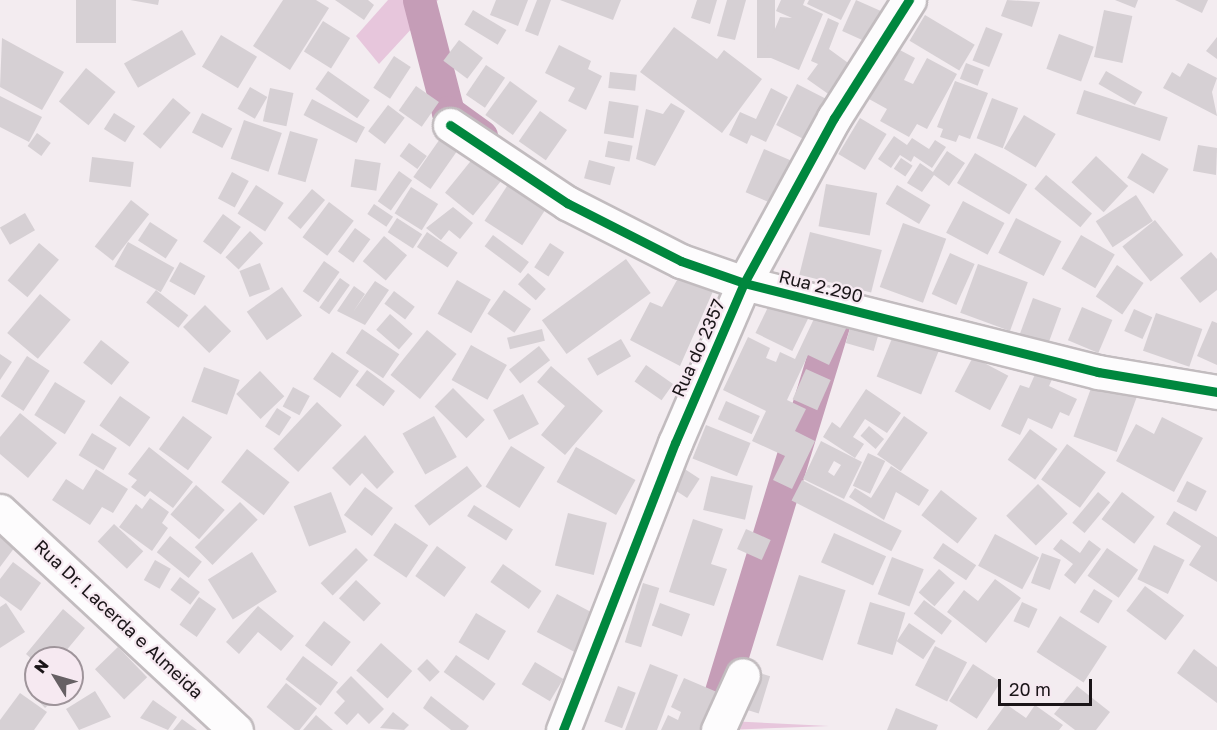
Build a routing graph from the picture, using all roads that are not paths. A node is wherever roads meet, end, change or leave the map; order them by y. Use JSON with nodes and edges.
{"nodes":[{"id":1,"x":909,"y":0,"type":"edge"},
{"id":2,"x":450,"y":125,"type":"dead end"},
{"id":3,"x":744,"y":284,"type":"junction"},
{"id":4,"x":1217,"y":392,"type":"edge"},
{"id":5,"x":0,"y":511,"type":"edge"},
{"id":6,"x":743,"y":675,"type":"dead end"},
{"id":7,"x":236,"y":730,"type":"edge"},
{"id":8,"x":563,"y":730,"type":"edge"},
{"id":9,"x":718,"y":730,"type":"edge"}],
"edges":[{"from":1,"to":3,"type":"street","name":"Rua do 2357"},
{"from":2,"to":3,"type":"street","name":"Rua 2.290"},
{"from":3,"to":4,"type":"street","name":"Rua 2.290"},
{"from":3,"to":8,"type":"street","name":"Rua do 2357"},
{"from":5,"to":7,"type":"street","name":"Rua Dr. Lacerda e Almeida"},
{"from":6,"to":9,"type":"street"}]}
